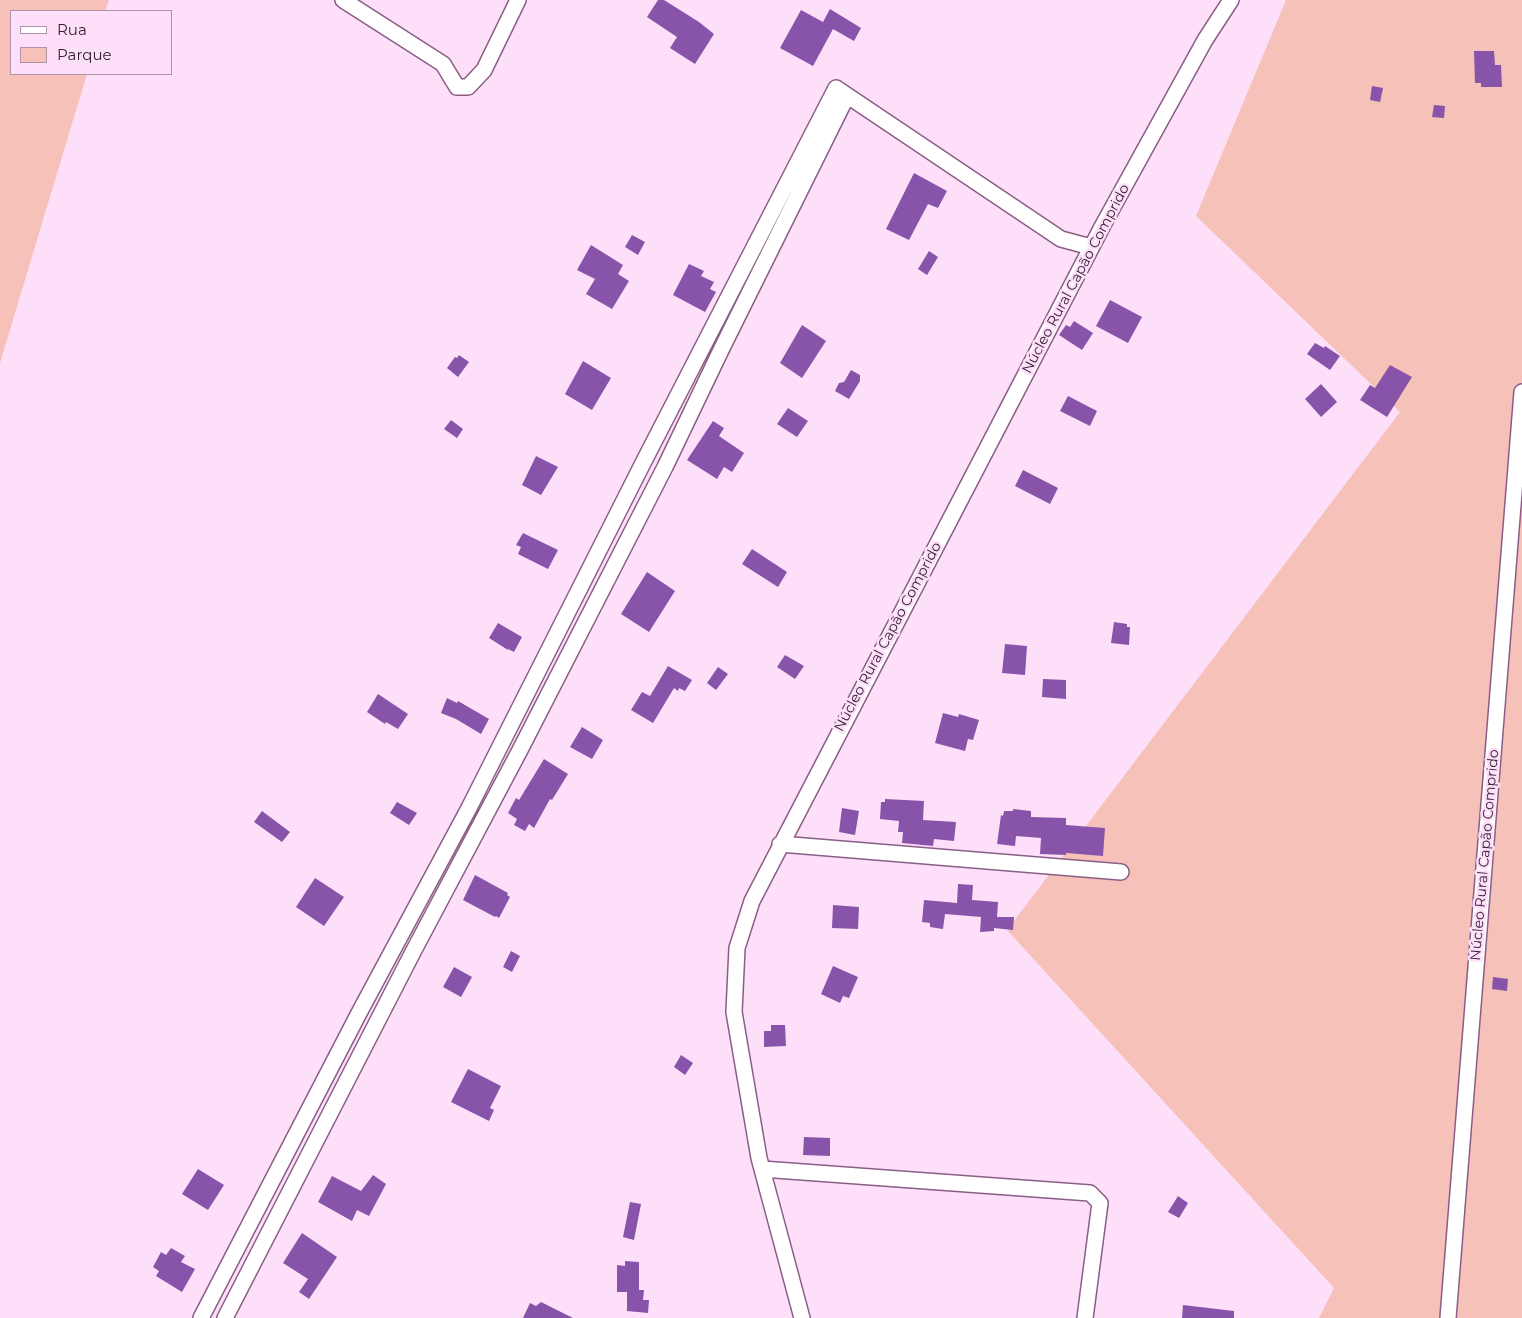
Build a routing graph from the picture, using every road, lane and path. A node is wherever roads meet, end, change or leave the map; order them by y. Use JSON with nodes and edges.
{"nodes":[{"id":1,"x":343,"y":0,"type":"edge"},
{"id":2,"x":518,"y":0,"type":"edge"},
{"id":3,"x":1231,"y":0,"type":"edge"},
{"id":4,"x":842,"y":92,"type":"junction"},
{"id":5,"x":1091,"y":247,"type":"junction"},
{"id":6,"x":1522,"y":392,"type":"edge"},
{"id":7,"x":607,"y":534,"type":"junction"},
{"id":8,"x":626,"y":543,"type":"junction"},
{"id":9,"x":780,"y":844,"type":"junction"},
{"id":10,"x":1121,"y":872,"type":"dead end"},
{"id":11,"x":343,"y":1043,"type":"junction"},
{"id":12,"x":362,"y":1052,"type":"junction"},
{"id":13,"x":762,"y":1169,"type":"junction"},
{"id":14,"x":253,"y":1217,"type":"junction"},
{"id":15,"x":272,"y":1226,"type":"junction"},
{"id":16,"x":201,"y":1318,"type":"edge"},
{"id":17,"x":225,"y":1318,"type":"edge"},
{"id":18,"x":802,"y":1318,"type":"edge"},
{"id":19,"x":1085,"y":1318,"type":"edge"},
{"id":20,"x":1448,"y":1318,"type":"edge"}],
"edges":[{"from":1,"to":2,"type":"street"},
{"from":3,"to":5,"type":"street","name":"Núcleo Rural Capão Comprido"},
{"from":4,"to":5,"type":"street"},
{"from":4,"to":7,"type":"street"},
{"from":4,"to":8,"type":"street"},
{"from":5,"to":9,"type":"street","name":"Núcleo Rural Capão Comprido"},
{"from":6,"to":20,"type":"street","name":"Núcleo Rural Capão Comprido"},
{"from":7,"to":8,"type":"street"},
{"from":7,"to":11,"type":"street"},
{"from":8,"to":12,"type":"street"},
{"from":9,"to":10,"type":"street"},
{"from":9,"to":13,"type":"street","name":"Núcleo Rural Capão Comprido"},
{"from":11,"to":12,"type":"street"},
{"from":11,"to":14,"type":"street"},
{"from":12,"to":15,"type":"street"},
{"from":13,"to":18,"type":"street","name":"Núcleo Rural Capão Comprido"},
{"from":13,"to":19,"type":"street"},
{"from":14,"to":15,"type":"street"},
{"from":14,"to":16,"type":"street"},
{"from":15,"to":17,"type":"street"}]}
